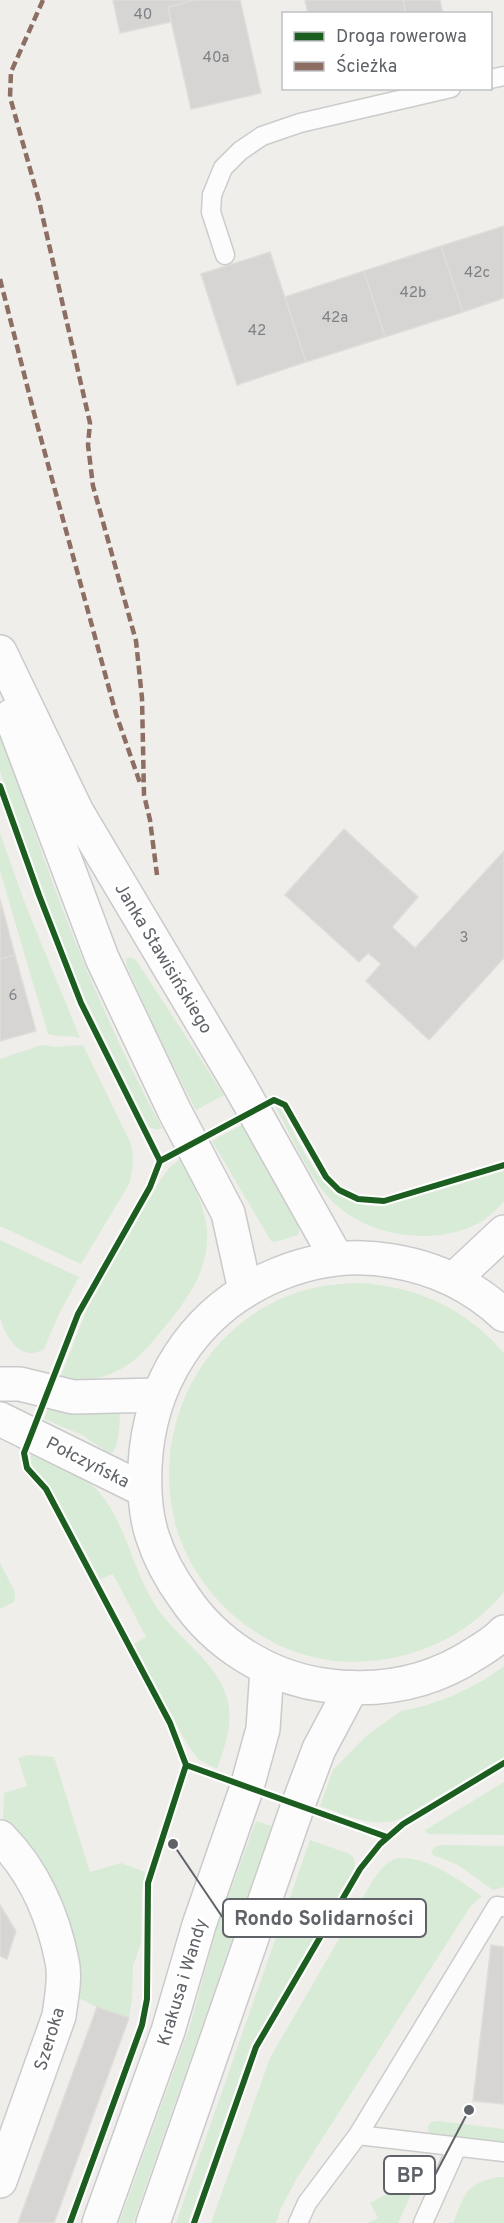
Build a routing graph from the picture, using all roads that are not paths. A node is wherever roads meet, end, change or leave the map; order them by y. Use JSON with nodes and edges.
{"nodes":[{"id":1,"x":442,"y":90,"type":"edge"},
{"id":2,"x":225,"y":255,"type":"dead end"},
{"id":3,"x":0,"y":652,"type":"edge"},
{"id":4,"x":0,"y":668,"type":"edge"},
{"id":5,"x":504,"y":1232,"type":"edge"},
{"id":6,"x":337,"y":1259,"type":"junction"},
{"id":7,"x":454,"y":1279,"type":"junction"},
{"id":8,"x":245,"y":1290,"type":"junction"},
{"id":9,"x":504,"y":1315,"type":"edge"},
{"id":10,"x":0,"y":1384,"type":"edge"},
{"id":11,"x":158,"y":1395,"type":"junction"},
{"id":12,"x":0,"y":1419,"type":"edge"},
{"id":13,"x":144,"y":1490,"type":"junction"},
{"id":14,"x":504,"y":1632,"type":"edge"},
{"id":15,"x":267,"y":1669,"type":"junction"},
{"id":16,"x":351,"y":1689,"type":"junction"},
{"id":17,"x":0,"y":1837,"type":"edge"},
{"id":18,"x":504,"y":1906,"type":"edge"},
{"id":19,"x":358,"y":2135,"type":"junction"},
{"id":20,"x":458,"y":2146,"type":"junction"},
{"id":21,"x":504,"y":2152,"type":"edge"},
{"id":22,"x":0,"y":2181,"type":"edge"},
{"id":23,"x":99,"y":2223,"type":"edge"},
{"id":24,"x":153,"y":2223,"type":"edge"},
{"id":25,"x":298,"y":2223,"type":"edge"},
{"id":26,"x":423,"y":2223,"type":"edge"}],
"edges":[{"from":1,"to":2,"type":"lane"},
{"from":3,"to":6,"type":"street","name":"Janka Stawisińskiego"},
{"from":4,"to":8,"type":"street"},
{"from":5,"to":7,"type":"street"},
{"from":6,"to":7,"type":"street"},
{"from":6,"to":8,"type":"street"},
{"from":7,"to":9,"type":"street"},
{"from":8,"to":11,"type":"street"},
{"from":10,"to":11,"type":"street"},
{"from":11,"to":13,"type":"street"},
{"from":12,"to":13,"type":"street","name":"Połczyńska"},
{"from":13,"to":15,"type":"street"},
{"from":14,"to":16,"type":"street"},
{"from":15,"to":16,"type":"street"},
{"from":15,"to":23,"type":"street","name":"Krakusa i Wandy"},
{"from":16,"to":24,"type":"street"},
{"from":17,"to":22,"type":"street","name":"Szeroka"},
{"from":18,"to":19,"type":"lane"},
{"from":19,"to":20,"type":"lane"},
{"from":19,"to":25,"type":"lane"},
{"from":20,"to":21,"type":"lane"},
{"from":20,"to":26,"type":"lane"}]}
